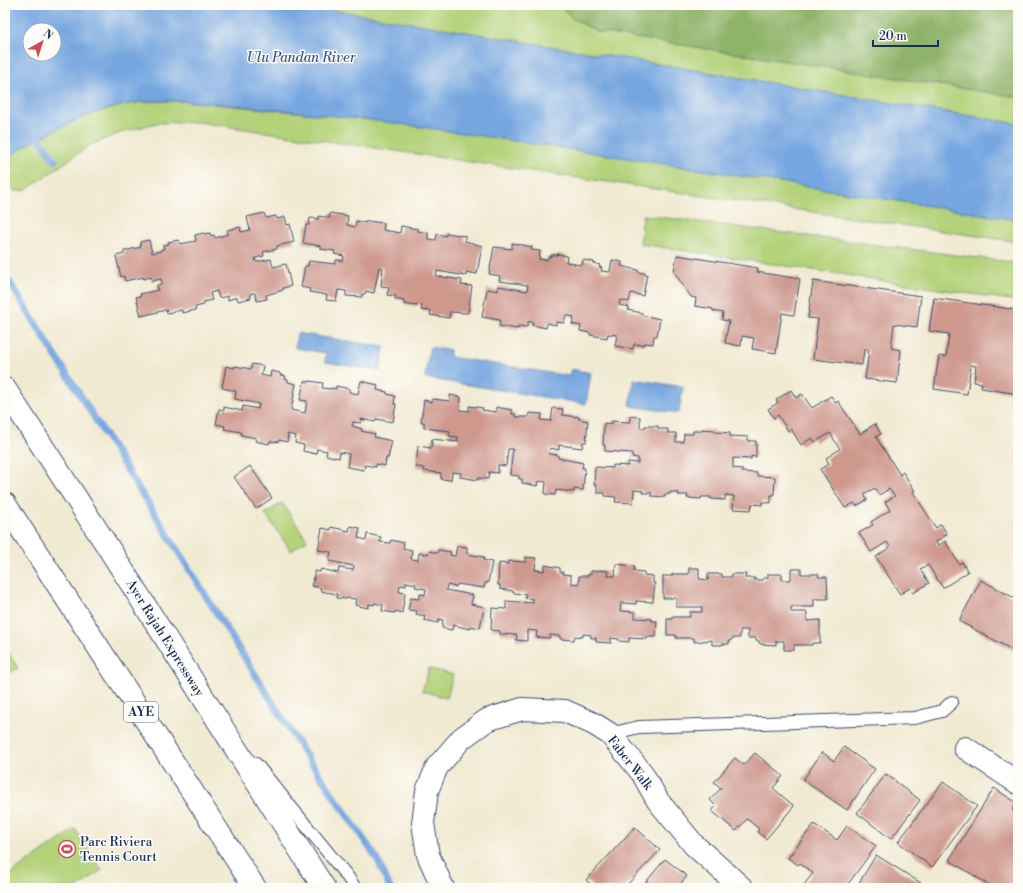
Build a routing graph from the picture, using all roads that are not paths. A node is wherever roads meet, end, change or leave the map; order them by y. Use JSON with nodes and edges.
{"nodes":[{"id":1,"x":5,"y":389,"type":"edge"},
{"id":2,"x":5,"y":504,"type":"edge"},
{"id":3,"x":952,"y":702,"type":"dead end"},
{"id":4,"x":208,"y":706,"type":"junction"},
{"id":5,"x":610,"y":734,"type":"junction"},
{"id":6,"x":965,"y":748,"type":"dead end"},
{"id":7,"x":1018,"y":783,"type":"edge"},
{"id":8,"x":255,"y":888,"type":"edge"},
{"id":9,"x":324,"y":888,"type":"edge"},
{"id":10,"x":355,"y":888,"type":"edge"},
{"id":11,"x":443,"y":888,"type":"edge"},
{"id":12,"x":742,"y":888,"type":"edge"}],
"edges":[{"from":1,"to":4,"type":"main road","name":"Ayer Rajah Expressway"},
{"from":2,"to":8,"type":"main road","number":"AYE"},
{"from":3,"to":5,"type":"lane"},
{"from":4,"to":9,"type":"main road","name":"Ayer Rajah Expressway"},
{"from":4,"to":10,"type":"lane"},
{"from":5,"to":11,"type":"main road","name":"Faber Walk"},
{"from":5,"to":12,"type":"main road","name":"Faber Walk"},
{"from":6,"to":7,"type":"main road"}]}
